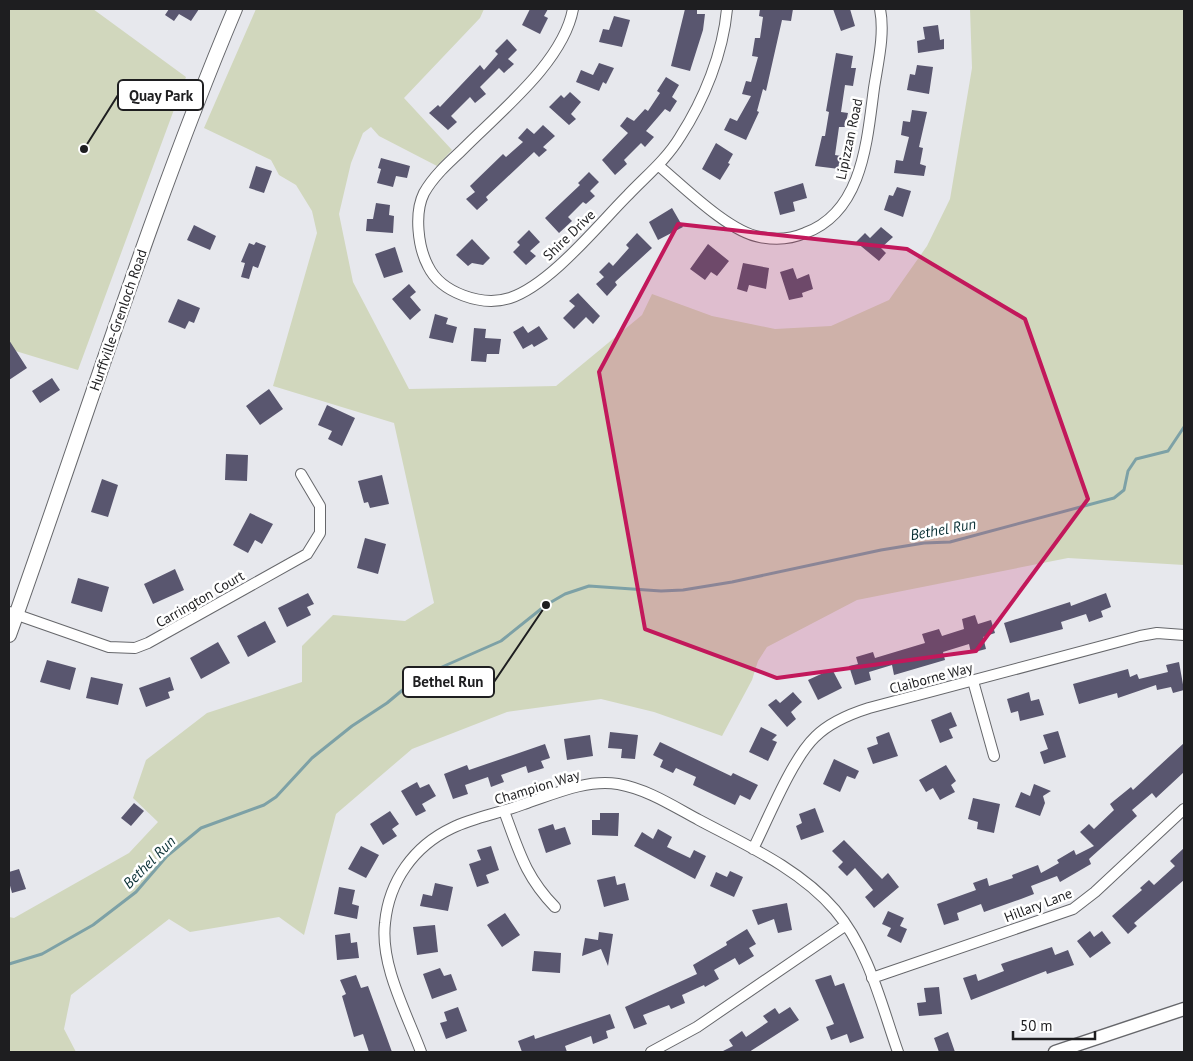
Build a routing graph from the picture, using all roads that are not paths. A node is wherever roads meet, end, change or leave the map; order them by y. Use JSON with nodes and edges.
{"nodes":[{"id":1,"x":235,"y":9,"type":"edge"},
{"id":2,"x":573,"y":9,"type":"edge"},
{"id":3,"x":727,"y":9,"type":"edge"},
{"id":4,"x":880,"y":9,"type":"edge"},
{"id":5,"x":659,"y":166,"type":"junction"},
{"id":6,"x":300,"y":474,"type":"dead end"},
{"id":7,"x":12,"y":614,"type":"edge"},
{"id":8,"x":9,"y":635,"type":"edge"},
{"id":9,"x":1184,"y":635,"type":"edge"},
{"id":10,"x":973,"y":681,"type":"junction"},
{"id":11,"x":994,"y":756,"type":"dead end"},
{"id":12,"x":1184,"y":809,"type":"edge"},
{"id":13,"x":504,"y":811,"type":"junction"},
{"id":14,"x":753,"y":849,"type":"junction"},
{"id":15,"x":555,"y":907,"type":"dead end"},
{"id":16,"x":846,"y":925,"type":"junction"},
{"id":17,"x":872,"y":978,"type":"junction"},
{"id":18,"x":1184,"y":1009,"type":"edge"},
{"id":19,"x":421,"y":1052,"type":"edge"},
{"id":20,"x":651,"y":1052,"type":"edge"},
{"id":21,"x":898,"y":1052,"type":"edge"},
{"id":22,"x":1055,"y":1052,"type":"edge"}],
"edges":[{"from":1,"to":7,"type":"main road","name":"Hurffville-Grenloch Road"},
{"from":2,"to":5,"type":"street","name":"Shire Drive"},
{"from":3,"to":5,"type":"street","name":"Shire Drive"},
{"from":4,"to":5,"type":"street","name":"Lipizzan Road"},
{"from":6,"to":7,"type":"street","name":"Carrington Court"},
{"from":7,"to":8,"type":"main road","name":"Hurffville-Grenloch Road"},
{"from":9,"to":10,"type":"street","name":"Claiborne Way"},
{"from":10,"to":11,"type":"street"},
{"from":10,"to":14,"type":"street","name":"Claiborne Way"},
{"from":12,"to":17,"type":"street","name":"Hillary Lane"},
{"from":13,"to":14,"type":"street","name":"Champion Way"},
{"from":13,"to":15,"type":"street"},
{"from":13,"to":19,"type":"street","name":"Champion Way"},
{"from":14,"to":16,"type":"street","name":"Champion Way"},
{"from":16,"to":17,"type":"street","name":"Champion Way"},
{"from":16,"to":20,"type":"street"},
{"from":17,"to":21,"type":"street","name":"Champion Way"},
{"from":18,"to":22,"type":"street"}]}
